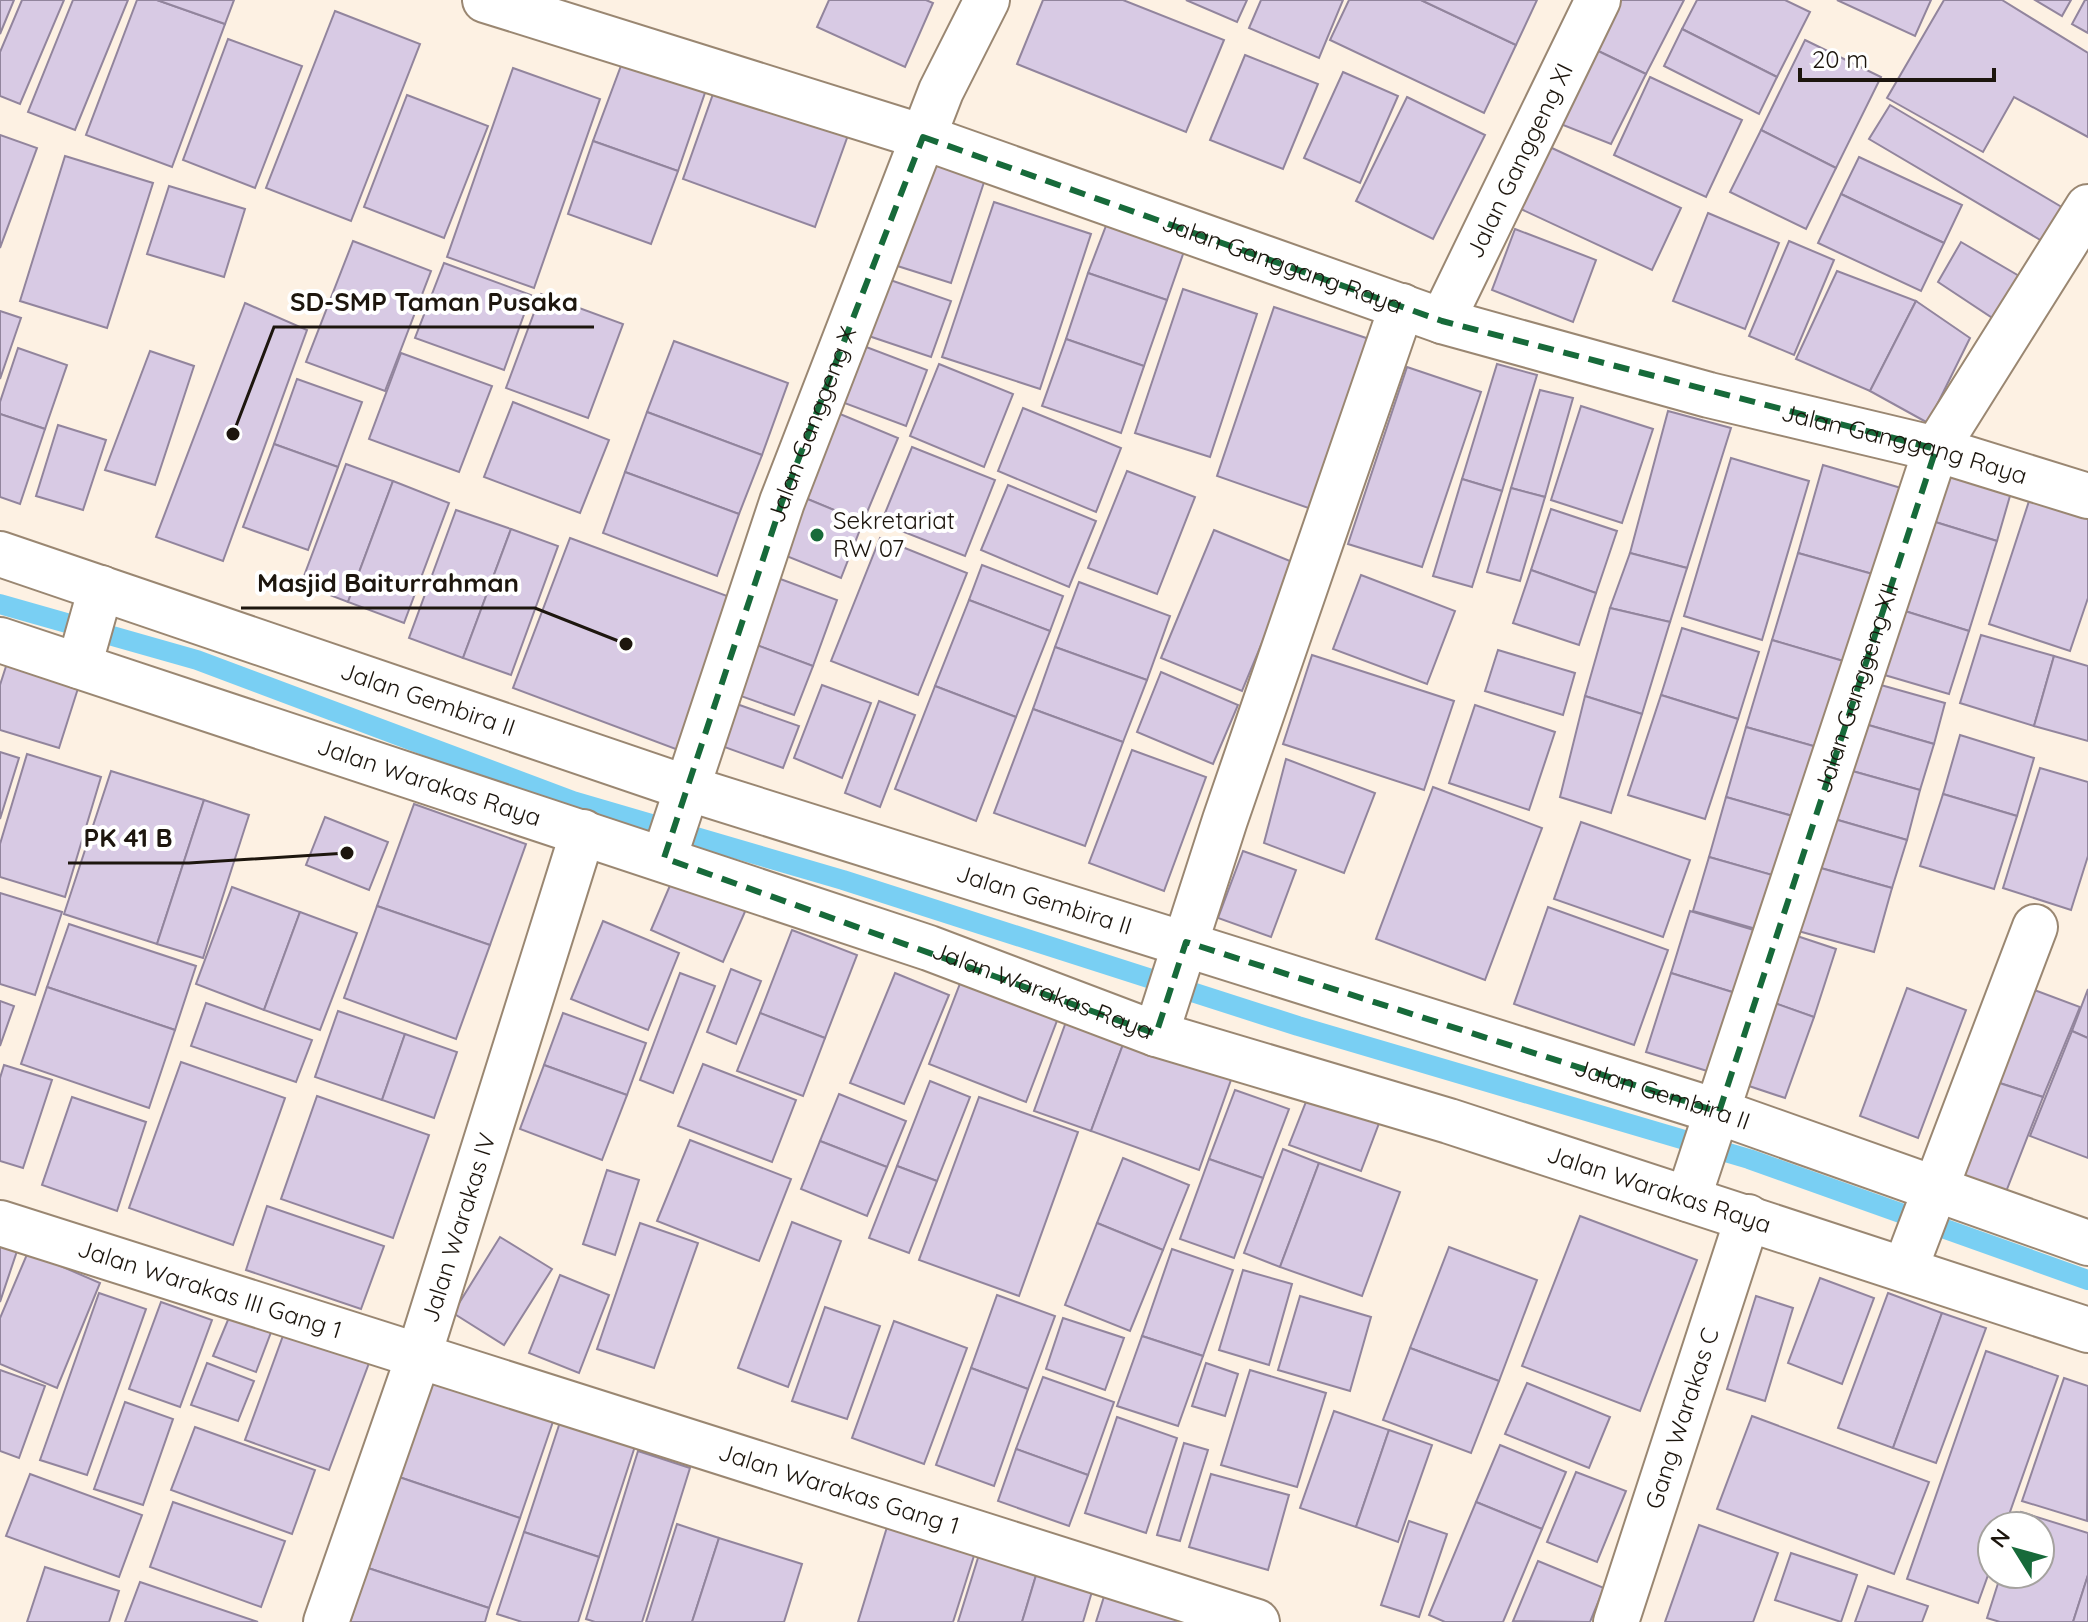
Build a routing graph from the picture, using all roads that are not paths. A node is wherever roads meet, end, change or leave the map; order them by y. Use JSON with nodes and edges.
{"nodes":[{"id":1,"x":485,"y":0,"type":"edge"},
{"id":2,"x":987,"y":0,"type":"edge"},
{"id":3,"x":1598,"y":0,"type":"edge"},
{"id":4,"x":923,"y":137,"type":"junction"},
{"id":5,"x":2088,"y":207,"type":"edge"},
{"id":6,"x":1422,"y":314,"type":"junction"},
{"id":7,"x":1936,"y":449,"type":"junction"},
{"id":8,"x":2088,"y":496,"type":"edge"},
{"id":9,"x":0,"y":554,"type":"edge"},
{"id":10,"x":100,"y":596,"type":"junction"},
{"id":11,"x":0,"y":640,"type":"edge"},
{"id":12,"x":82,"y":656,"type":"junction"},
{"id":13,"x":675,"y":821,"type":"junction"},
{"id":14,"x":583,"y":832,"type":"junction"},
{"id":15,"x":2035,"y":927,"type":"dead end"},
{"id":16,"x":1183,"y":951,"type":"junction"},
{"id":17,"x":1159,"y":1026,"type":"junction"},
{"id":18,"x":1717,"y":1118,"type":"junction"},
{"id":19,"x":1694,"y":1183,"type":"junction"},
{"id":20,"x":1748,"y":1217,"type":"junction"},
{"id":21,"x":0,"y":1223,"type":"edge"},
{"id":22,"x":1922,"y":1226,"type":"junction"},
{"id":23,"x":2088,"y":1243,"type":"edge"},
{"id":24,"x":2088,"y":1330,"type":"edge"},
{"id":25,"x":418,"y":1358,"type":"junction"},
{"id":26,"x":326,"y":1622,"type":"edge"},
{"id":27,"x":1257,"y":1622,"type":"edge"},
{"id":28,"x":1616,"y":1622,"type":"edge"}],
"edges":[{"from":1,"to":4,"type":"street","name":"Jalan Ganggang Raya"},
{"from":2,"to":4,"type":"street","name":"Jalan Ganggeng X"},
{"from":3,"to":6,"type":"street","name":"Jalan Ganggeng XI"},
{"from":4,"to":6,"type":"street","name":"Jalan Ganggang Raya"},
{"from":4,"to":13,"type":"street","name":"Jalan Ganggeng X"},
{"from":5,"to":7,"type":"street","name":"Jalan Ganggeng XII"},
{"from":6,"to":7,"type":"street","name":"Jalan Ganggang Raya"},
{"from":6,"to":16,"type":"street","name":"Jalan Ganggeng XI"},
{"from":7,"to":8,"type":"street","name":"Jalan Ganggang Raya"},
{"from":7,"to":18,"type":"street","name":"Jalan Ganggeng XII"},
{"from":9,"to":10,"type":"street","name":"Jalan Gembira II"},
{"from":10,"to":12,"type":"street"},
{"from":10,"to":13,"type":"street","name":"Jalan Gembira II"},
{"from":11,"to":12,"type":"street","name":"Jalan Warakas Raya"},
{"from":12,"to":14,"type":"street","name":"Jalan Warakas Raya"},
{"from":13,"to":14,"type":"street","name":"Jalan Warakas Raya"},
{"from":13,"to":16,"type":"street","name":"Jalan Gembira II"},
{"from":13,"to":17,"type":"street","name":"Jalan Warakas Raya"},
{"from":14,"to":25,"type":"street","name":"Jalan Warakas IV"},
{"from":15,"to":22,"type":"street"},
{"from":16,"to":17,"type":"street","name":"Jalan Ganggeng XI"},
{"from":16,"to":18,"type":"street","name":"Jalan Gembira II"},
{"from":17,"to":19,"type":"street","name":"Jalan Warakas Raya"},
{"from":18,"to":19,"type":"street","name":"Jalan Ganggeng XII"},
{"from":18,"to":22,"type":"street","name":"Jalan Gembira II"},
{"from":19,"to":20,"type":"street","name":"Jalan Warakas Raya"},
{"from":20,"to":22,"type":"street","name":"Jalan Warakas Raya"},
{"from":20,"to":28,"type":"street","name":"Gang Warakas C"},
{"from":21,"to":25,"type":"street","name":"Jalan Warakas III Gang 1"},
{"from":22,"to":23,"type":"street","name":"Jalan Gembira II"},
{"from":22,"to":24,"type":"street","name":"Jalan Warakas Raya"},
{"from":25,"to":26,"type":"street","name":"Jalan Warakas IV"},
{"from":25,"to":27,"type":"street","name":"Jalan Warakas Gang 1"}]}
